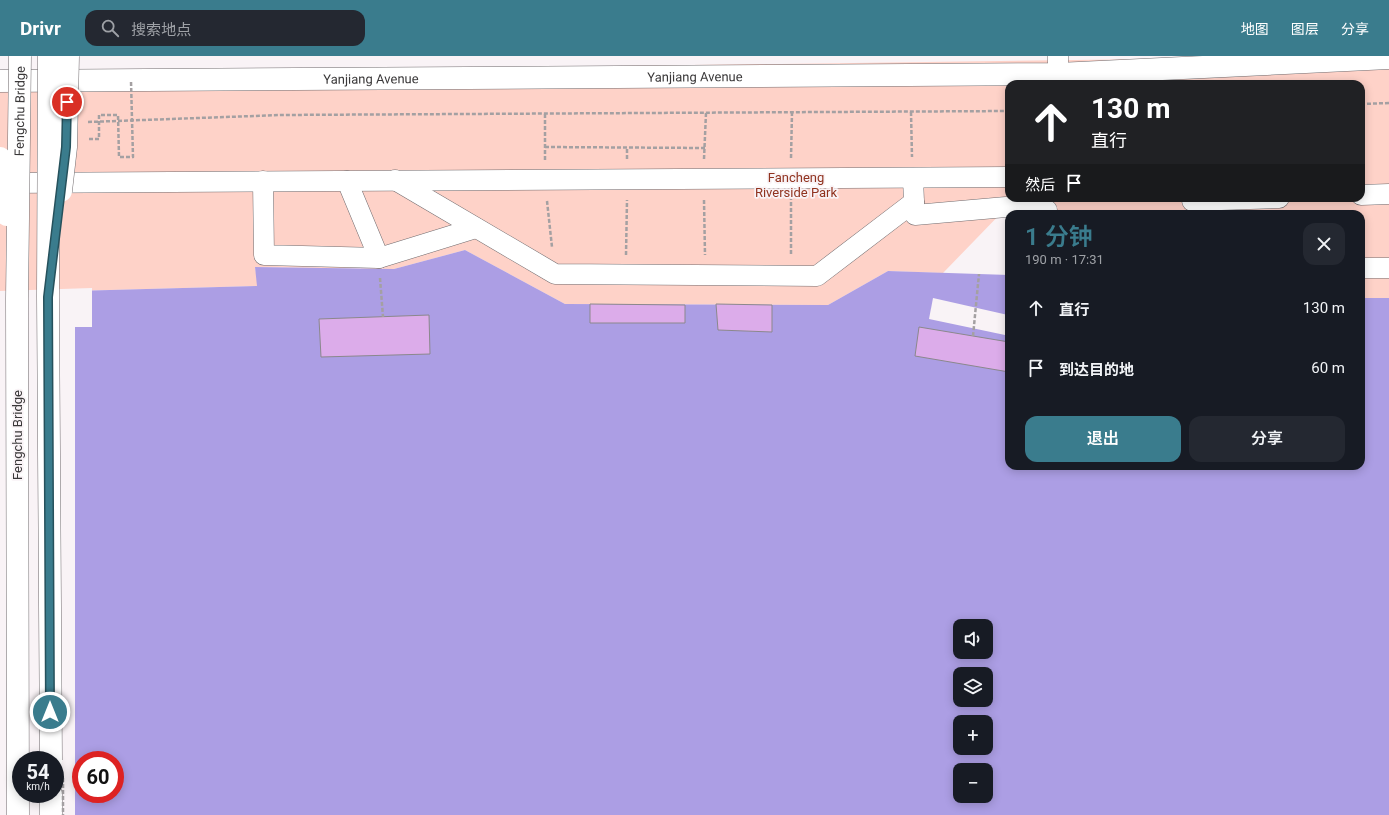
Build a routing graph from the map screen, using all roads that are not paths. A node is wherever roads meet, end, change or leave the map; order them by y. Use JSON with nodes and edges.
{"nodes":[{"id":1,"x":20,"y":56,"type":"edge"},
{"id":2,"x":50,"y":56,"type":"edge"},
{"id":3,"x":68,"y":56,"type":"edge"},
{"id":4,"x":74,"y":56,"type":"edge"},
{"id":5,"x":1389,"y":58,"type":"edge"},
{"id":6,"x":1058,"y":65,"type":"edge"},
{"id":7,"x":0,"y":81,"type":"edge"},
{"id":8,"x":74,"y":81,"type":"junction"},
{"id":9,"x":0,"y":158,"type":"edge"},
{"id":10,"x":1005,"y":177,"type":"edge"},
{"id":11,"x":913,"y":178,"type":"junction"},
{"id":12,"x":395,"y":180,"type":"junction"},
{"id":13,"x":263,"y":181,"type":"junction"},
{"id":14,"x":347,"y":181,"type":"junction"},
{"id":15,"x":0,"y":183,"type":"edge"},
{"id":16,"x":1389,"y":194,"type":"edge"},
{"id":17,"x":1365,"y":195,"type":"edge"},
{"id":18,"x":914,"y":202,"type":"junction"},
{"id":19,"x":1223,"y":202,"type":"edge"},
{"id":20,"x":1195,"y":204,"type":"edge"},
{"id":21,"x":1047,"y":210,"type":"dead end"},
{"id":22,"x":476,"y":228,"type":"junction"},
{"id":23,"x":379,"y":258,"type":"junction"},
{"id":24,"x":1365,"y":268,"type":"edge"},
{"id":25,"x":1389,"y":268,"type":"edge"},
{"id":26,"x":48,"y":297,"type":"junction"},
{"id":27,"x":17,"y":299,"type":"junction"},
{"id":28,"x":51,"y":751,"type":"edge"},
{"id":29,"x":51,"y":803,"type":"edge"},
{"id":30,"x":18,"y":815,"type":"edge"},
{"id":31,"x":51,"y":815,"type":"edge"}],
"edges":[{"from":1,"to":27,"type":"main road","name":"Fengchu Bridge","bridge":true},
{"from":2,"to":26,"type":"main road","bridge":true},
{"from":3,"to":26,"type":"main road","bridge":true},
{"from":4,"to":8,"type":"main road"},
{"from":5,"to":6,"type":"main road","name":"Yanjiang Avenue"},
{"from":6,"to":8,"type":"main road","name":"Yanjiang Avenue"},
{"from":7,"to":8,"type":"main road","name":"Yanjiang Avenue"},
{"from":9,"to":27,"type":"main road","bridge":true},
{"from":10,"to":11,"type":"street"},
{"from":11,"to":12,"type":"street"},
{"from":11,"to":18,"type":"street"},
{"from":12,"to":14,"type":"street"},
{"from":12,"to":22,"type":"street"},
{"from":13,"to":14,"type":"street"},
{"from":13,"to":15,"type":"street"},
{"from":13,"to":23,"type":"street"},
{"from":14,"to":23,"type":"street"},
{"from":16,"to":17,"type":"street"},
{"from":18,"to":21,"type":"street"},
{"from":18,"to":22,"type":"street"},
{"from":19,"to":20,"type":"street"},
{"from":22,"to":23,"type":"street"},
{"from":24,"to":25,"type":"street"},
{"from":26,"to":28,"type":"main road","bridge":true},
{"from":27,"to":30,"type":"main road","name":"Fengchu Bridge","bridge":true},
{"from":29,"to":31,"type":"main road"}]}
